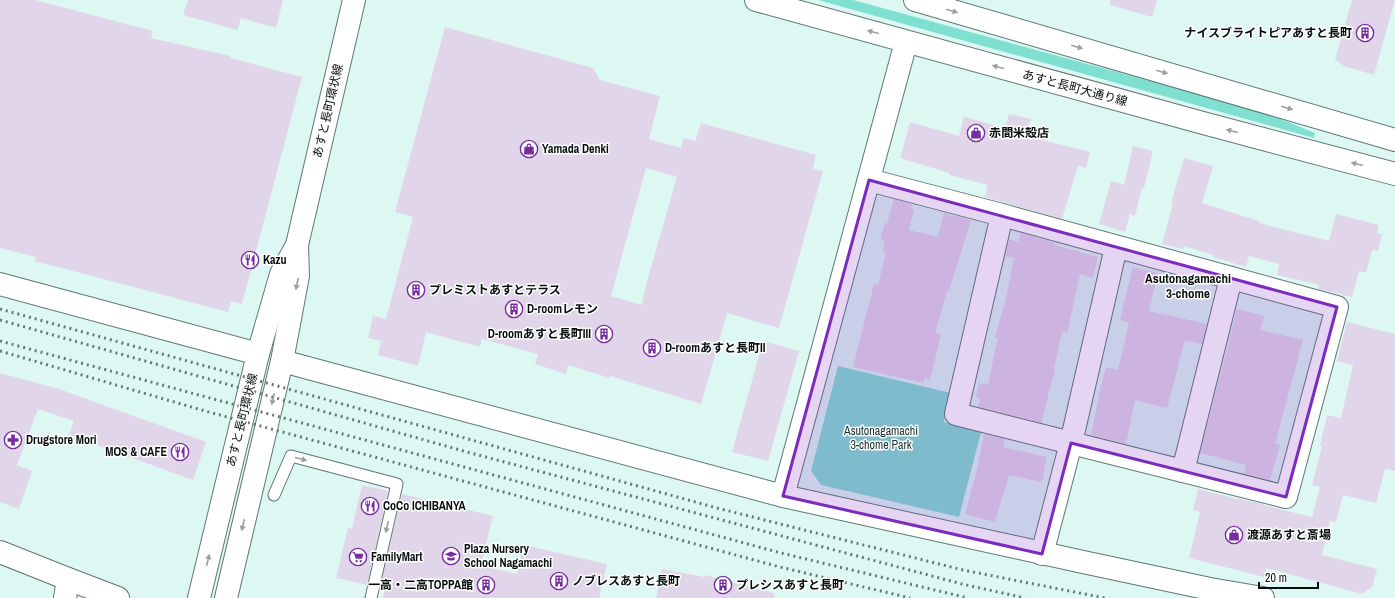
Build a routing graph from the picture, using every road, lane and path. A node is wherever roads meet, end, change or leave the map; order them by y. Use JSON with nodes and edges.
{"nodes":[{"id":1,"x":354,"y":0,"type":"edge"},
{"id":2,"x":756,"y":0,"type":"edge"},
{"id":3,"x":915,"y":0,"type":"edge"},
{"id":4,"x":906,"y":42,"type":"junction"},
{"id":5,"x":1395,"y":140,"type":"edge"},
{"id":6,"x":1395,"y":174,"type":"edge"},
{"id":7,"x":869,"y":180,"type":"junction"},
{"id":8,"x":1002,"y":215,"type":"junction"},
{"id":9,"x":297,"y":245,"type":"junction"},
{"id":10,"x":1116,"y":247,"type":"junction"},
{"id":11,"x":1231,"y":278,"type":"junction"},
{"id":12,"x":0,"y":284,"type":"edge"},
{"id":13,"x":258,"y":354,"type":"junction"},
{"id":14,"x":282,"y":361,"type":"junction"},
{"id":15,"x":1071,"y":442,"type":"junction"},
{"id":16,"x":1183,"y":471,"type":"junction"},
{"id":17,"x":274,"y":495,"type":"dead end"},
{"id":18,"x":783,"y":496,"type":"junction"},
{"id":19,"x":0,"y":552,"type":"edge"},
{"id":20,"x":1042,"y":554,"type":"junction"},
{"id":21,"x":67,"y":589,"type":"edge"},
{"id":22,"x":1209,"y":593,"type":"edge"},
{"id":23,"x":118,"y":598,"type":"edge"},
{"id":24,"x":199,"y":598,"type":"edge"},
{"id":25,"x":226,"y":598,"type":"edge"},
{"id":26,"x":371,"y":598,"type":"edge"},
{"id":27,"x":1263,"y":598,"type":"edge"}],
"edges":[{"from":1,"to":9,"type":"street","name":"あすと長町環状線"},
{"from":4,"to":2,"type":"street","name":"あすと長町大通り線","one_way":true},
{"from":3,"to":5,"type":"street","one_way":true},
{"from":6,"to":4,"type":"street","name":"あすと長町大通り線","one_way":true},
{"from":4,"to":7,"type":"street"},
{"from":7,"to":8,"type":"street"},
{"from":7,"to":18,"type":"street"},
{"from":8,"to":10,"type":"street"},
{"from":8,"to":15,"type":"street"},
{"from":9,"to":13,"type":"street","name":"あすと長町環状線"},
{"from":9,"to":14,"type":"street","name":"あすと長町環状線","one_way":true},
{"from":10,"to":11,"type":"street"},
{"from":10,"to":15,"type":"street"},
{"from":11,"to":16,"type":"street"},
{"from":11,"to":16,"type":"street"},
{"from":12,"to":13,"type":"street"},
{"from":24,"to":13,"type":"street","name":"あすと長町環状線","one_way":true},
{"from":14,"to":18,"type":"street"},
{"from":14,"to":25,"type":"street","name":"あすと長町環状線","one_way":true},
{"from":15,"to":16,"type":"street"},
{"from":15,"to":20,"type":"street"},
{"from":17,"to":26,"type":"lane","one_way":true},
{"from":18,"to":20,"type":"street"},
{"from":19,"to":21,"type":"street"},
{"from":20,"to":22,"type":"street"},
{"from":21,"to":23,"type":"street"},
{"from":22,"to":27,"type":"street"}]}
